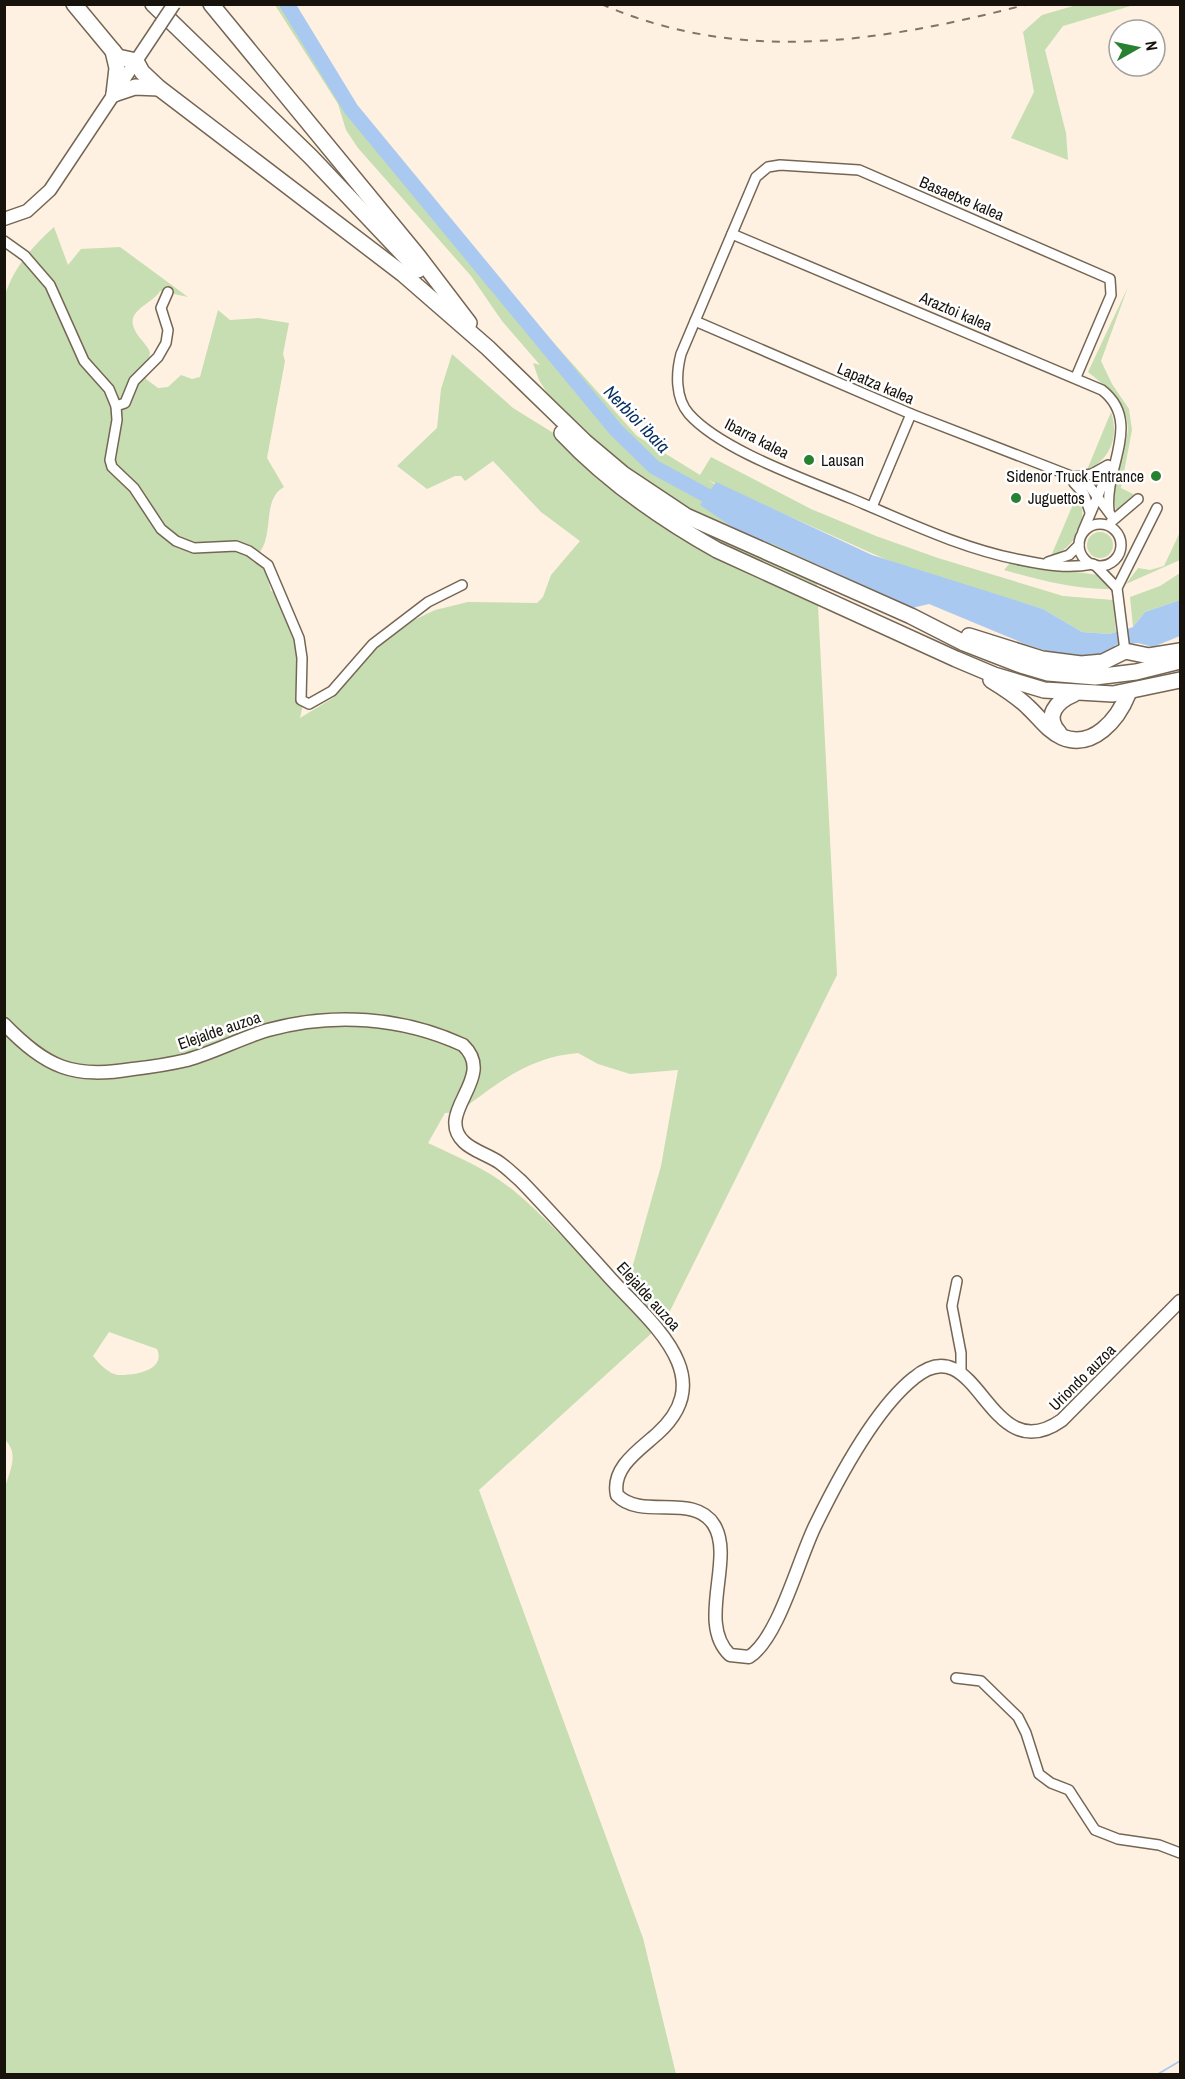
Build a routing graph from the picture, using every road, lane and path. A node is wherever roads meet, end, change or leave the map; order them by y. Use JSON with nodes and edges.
{"nodes":[{"id":1,"x":74,"y":4,"type":"edge"},
{"id":2,"x":153,"y":4,"type":"edge"},
{"id":3,"x":174,"y":4,"type":"edge"},
{"id":4,"x":210,"y":4,"type":"edge"},
{"id":5,"x":113,"y":51,"type":"junction"},
{"id":6,"x":136,"y":61,"type":"junction"},
{"id":7,"x":159,"y":88,"type":"junction"},
{"id":8,"x":114,"y":94,"type":"junction"},
{"id":9,"x":4,"y":219,"type":"edge"},
{"id":10,"x":732,"y":234,"type":"junction"},
{"id":11,"x":4,"y":241,"type":"edge"},
{"id":12,"x":168,"y":292,"type":"dead end"},
{"id":13,"x":695,"y":321,"type":"junction"},
{"id":14,"x":488,"y":348,"type":"junction"},
{"id":15,"x":1076,"y":377,"type":"junction"},
{"id":16,"x":116,"y":406,"type":"junction"},
{"id":17,"x":911,"y":414,"type":"junction"},
{"id":18,"x":1117,"y":453,"type":"junction"},
{"id":19,"x":1048,"y":469,"type":"junction"},
{"id":20,"x":1073,"y":477,"type":"junction"},
{"id":21,"x":1097,"y":494,"type":"junction"},
{"id":22,"x":1138,"y":499,"type":"dead end"},
{"id":23,"x":872,"y":507,"type":"junction"},
{"id":24,"x":1157,"y":508,"type":"dead end"},
{"id":25,"x":1090,"y":512,"type":"junction"},
{"id":26,"x":1110,"y":518,"type":"junction"},
{"id":27,"x":1082,"y":533,"type":"junction"},
{"id":28,"x":1079,"y":545,"type":"junction"},
{"id":29,"x":1120,"y":550,"type":"junction"},
{"id":30,"x":1043,"y":563,"type":"junction"},
{"id":31,"x":1094,"y":565,"type":"junction"},
{"id":32,"x":1119,"y":583,"type":"junction"},
{"id":33,"x":462,"y":585,"type":"dead end"},
{"id":34,"x":910,"y":616,"type":"junction"},
{"id":35,"x":1125,"y":651,"type":"junction"},
{"id":36,"x":1180,"y":651,"type":"edge"},
{"id":37,"x":956,"y":659,"type":"junction"},
{"id":38,"x":1180,"y":661,"type":"edge"},
{"id":39,"x":1128,"y":669,"type":"dead end"},
{"id":40,"x":1180,"y":680,"type":"edge"},
{"id":41,"x":1074,"y":694,"type":"junction"},
{"id":42,"x":1128,"y":694,"type":"dead end"},
{"id":43,"x":1063,"y":738,"type":"junction"},
{"id":44,"x":4,"y":1024,"type":"edge"},
{"id":45,"x":957,"y":1281,"type":"dead end"},
{"id":46,"x":1180,"y":1301,"type":"edge"},
{"id":47,"x":961,"y":1372,"type":"junction"},
{"id":48,"x":956,"y":1678,"type":"dead end"},
{"id":49,"x":1180,"y":1853,"type":"edge"}],
"edges":[{"from":1,"to":5,"type":"main road"},
{"from":2,"to":14,"type":"main road"},
{"from":3,"to":6,"type":"street","bridge":true},
{"from":4,"to":14,"type":"main road"},
{"from":5,"to":6,"type":"main road"},
{"from":5,"to":8,"type":"main road"},
{"from":6,"to":7,"type":"main road"},
{"from":6,"to":8,"type":"street"},
{"from":7,"to":8,"type":"main road"},
{"from":7,"to":14,"type":"main road"},
{"from":8,"to":9,"type":"street"},
{"from":10,"to":13,"type":"street","name":"Ibarra kalea"},
{"from":10,"to":15,"type":"street","name":"Araztoi kalea"},
{"from":10,"to":15,"type":"street","name":"Basaetxe kalea"},
{"from":11,"to":16,"type":"street"},
{"from":12,"to":16,"type":"street"},
{"from":13,"to":17,"type":"street","name":"Lapatza kalea"},
{"from":13,"to":23,"type":"street","name":"Ibarra kalea"},
{"from":14,"to":34,"type":"main road"},
{"from":14,"to":37,"type":"main road"},
{"from":15,"to":18,"type":"street","name":"Araztoi kalea"},
{"from":16,"to":33,"type":"street"},
{"from":17,"to":19,"type":"street","name":"Lapatza kalea"},
{"from":17,"to":23,"type":"street"},
{"from":18,"to":20,"type":"street"},
{"from":18,"to":21,"type":"street"},
{"from":18,"to":26,"type":"street"},
{"from":19,"to":20,"type":"street"},
{"from":19,"to":25,"type":"street"},
{"from":20,"to":21,"type":"street"},
{"from":21,"to":25,"type":"street"},
{"from":21,"to":26,"type":"street"},
{"from":22,"to":26,"type":"street"},
{"from":23,"to":30,"type":"street","name":"Ibarra kalea"},
{"from":24,"to":32,"type":"street"},
{"from":25,"to":27,"type":"street"},
{"from":26,"to":27,"type":"street"},
{"from":26,"to":29,"type":"street"},
{"from":27,"to":28,"type":"street"},
{"from":28,"to":30,"type":"street"},
{"from":28,"to":31,"type":"street"},
{"from":29,"to":31,"type":"street"},
{"from":29,"to":32,"type":"street"},
{"from":30,"to":31,"type":"street","name":"Ibarra kalea"},
{"from":31,"to":32,"type":"street"},
{"from":32,"to":35,"type":"street"},
{"from":34,"to":35,"type":"main road"},
{"from":34,"to":38,"type":"main road"},
{"from":35,"to":36,"type":"main road"},
{"from":35,"to":39,"type":"main road"},
{"from":37,"to":41,"type":"main road"},
{"from":37,"to":43,"type":"main road"},
{"from":40,"to":41,"type":"main road"},
{"from":41,"to":43,"type":"main road"},
{"from":42,"to":43,"type":"main road"},
{"from":44,"to":47,"type":"street","name":"Elejalde auzoa"},
{"from":45,"to":47,"type":"street"},
{"from":46,"to":47,"type":"street","name":"Uriondo auzoa"},
{"from":48,"to":49,"type":"street"}]}
